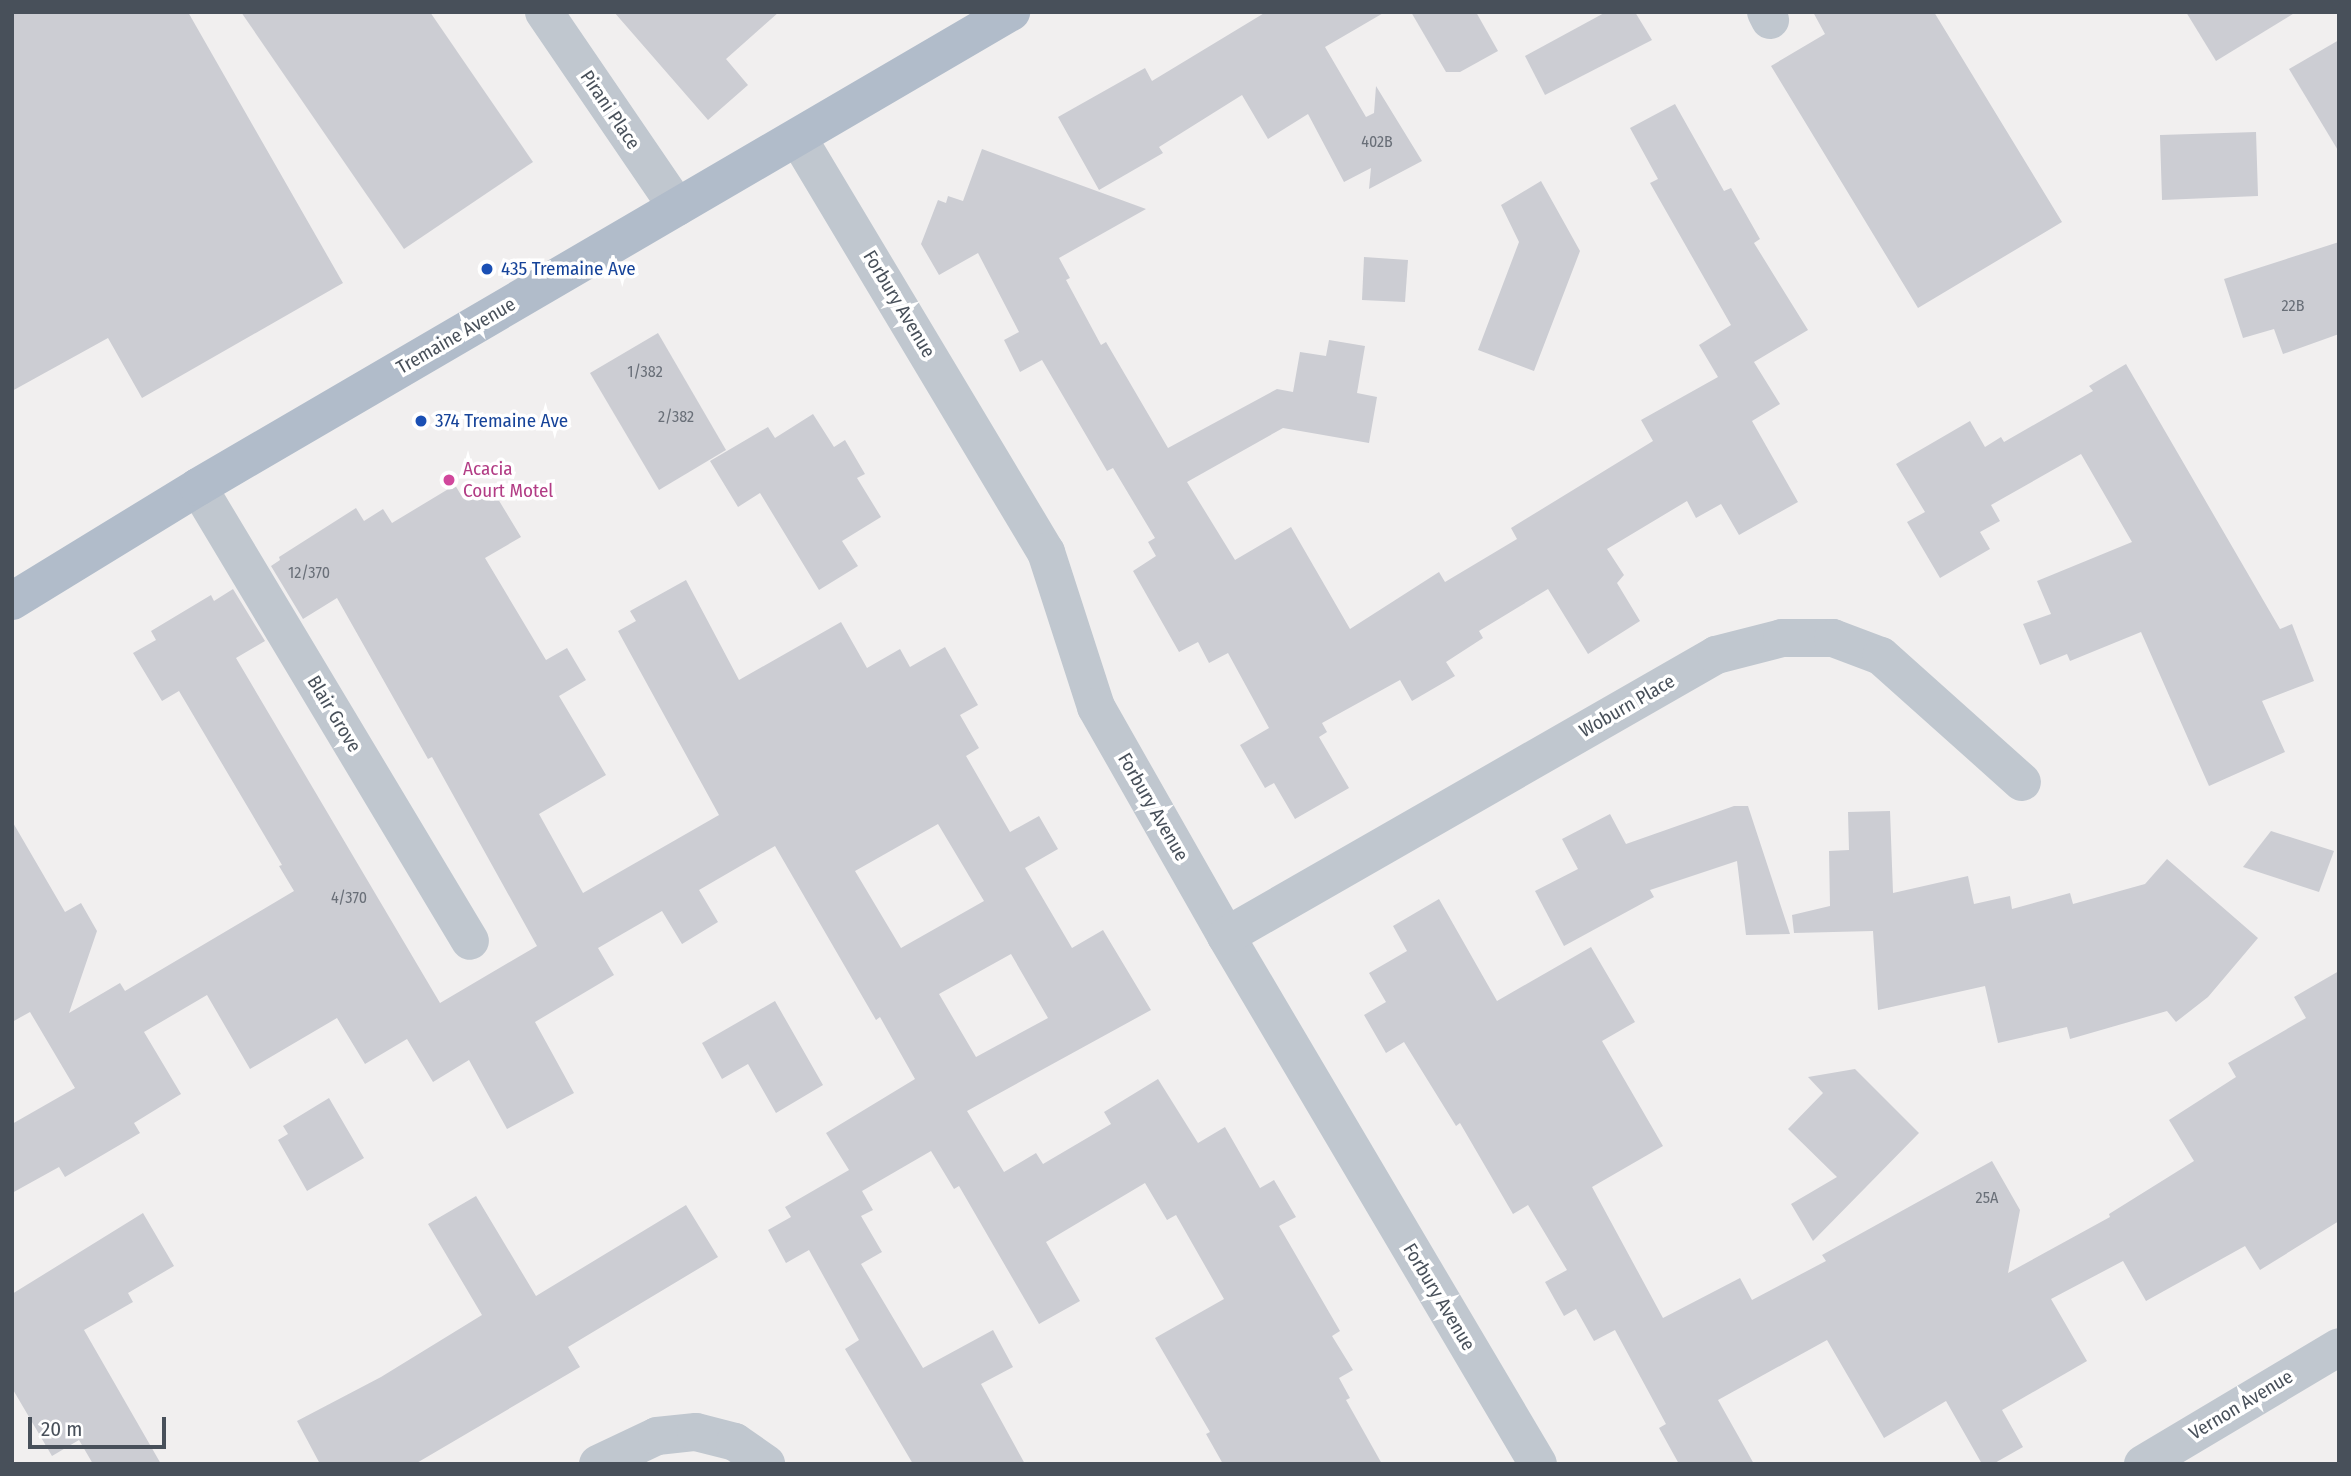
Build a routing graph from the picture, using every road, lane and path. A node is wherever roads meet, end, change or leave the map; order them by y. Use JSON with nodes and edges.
{"nodes":[{"id":1,"x":544,"y":12,"type":"edge"},
{"id":2,"x":1011,"y":12,"type":"edge"},
{"id":3,"x":798,"y":138,"type":"junction"},
{"id":4,"x":677,"y":207,"type":"junction"},
{"id":5,"x":198,"y":487,"type":"junction"},
{"id":6,"x":12,"y":601,"type":"edge"},
{"id":7,"x":2022,"y":782,"type":"dead end"},
{"id":8,"x":1226,"y":936,"type":"junction"},
{"id":9,"x":470,"y":941,"type":"dead end"},
{"id":10,"x":2339,"y":1347,"type":"edge"},
{"id":11,"x":598,"y":1464,"type":"edge"},
{"id":12,"x":766,"y":1464,"type":"edge"},
{"id":13,"x":1538,"y":1464,"type":"edge"},
{"id":14,"x":2143,"y":1464,"type":"edge"}],
"edges":[{"from":1,"to":4,"type":"street","name":"Pirani Place"},
{"from":2,"to":3,"type":"main road","name":"Tremaine Avenue"},
{"from":3,"to":4,"type":"main road","name":"Tremaine Avenue"},
{"from":3,"to":8,"type":"street","name":"Forbury Avenue"},
{"from":4,"to":5,"type":"main road","name":"Tremaine Avenue"},
{"from":5,"to":6,"type":"main road","name":"Tremaine Avenue"},
{"from":5,"to":9,"type":"street","name":"Blair Grove"},
{"from":7,"to":8,"type":"street","name":"Woburn Place"},
{"from":8,"to":13,"type":"street","name":"Forbury Avenue"},
{"from":10,"to":14,"type":"street","name":"Vernon Avenue"},
{"from":11,"to":12,"type":"street"}]}
